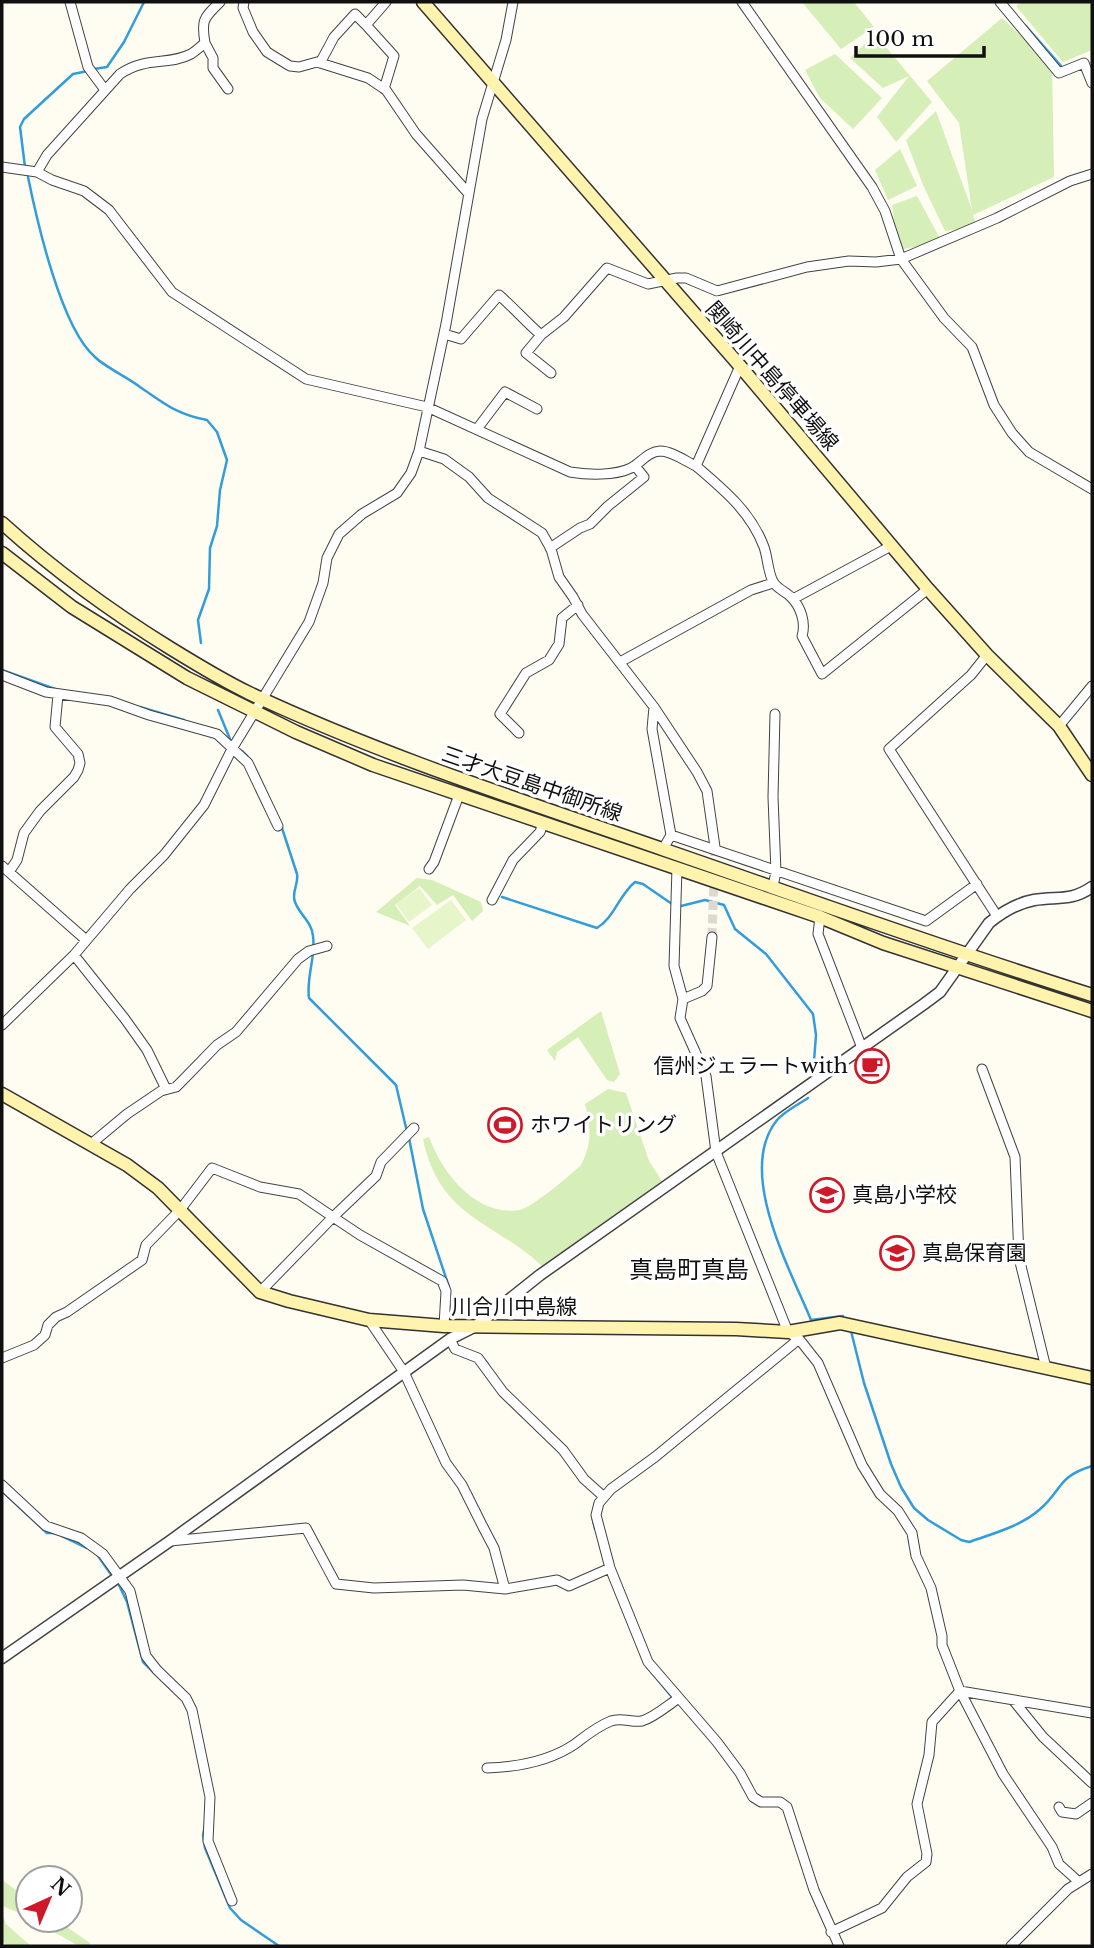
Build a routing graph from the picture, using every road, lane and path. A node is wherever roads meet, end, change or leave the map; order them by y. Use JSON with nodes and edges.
{"nodes":[{"id":1,"x":70,"y":2,"type":"edge"},
{"id":2,"x":220,"y":2,"type":"edge"},
{"id":3,"x":244,"y":2,"type":"edge"},
{"id":4,"x":386,"y":2,"type":"edge"},
{"id":5,"x":513,"y":2,"type":"edge"},
{"id":6,"x":742,"y":2,"type":"edge"},
{"id":7,"x":1000,"y":2,"type":"edge"},
{"id":8,"x":427,"y":4,"type":"edge"},
{"id":9,"x":366,"y":25,"type":"junction"},
{"id":10,"x":205,"y":43,"type":"junction"},
{"id":11,"x":320,"y":63,"type":"junction"},
{"id":12,"x":492,"y":82,"type":"junction"},
{"id":13,"x":1092,"y":83,"type":"edge"},
{"id":14,"x":228,"y":89,"type":"dead end"},
{"id":15,"x":384,"y":89,"type":"junction"},
{"id":16,"x":105,"y":90,"type":"junction"},
{"id":17,"x":2,"y":167,"type":"edge"},
{"id":18,"x":37,"y":172,"type":"junction"},
{"id":19,"x":1092,"y":174,"type":"edge"},
{"id":20,"x":468,"y":193,"type":"junction"},
{"id":21,"x":901,"y":259,"type":"junction"},
{"id":22,"x":665,"y":282,"type":"junction"},
{"id":23,"x":444,"y":334,"type":"junction"},
{"id":24,"x":541,"y":334,"type":"junction"},
{"id":25,"x":740,"y":366,"type":"junction"},
{"id":26,"x":551,"y":373,"type":"dead end"},
{"id":27,"x":428,"y":407,"type":"junction"},
{"id":28,"x":537,"y":409,"type":"dead end"},
{"id":29,"x":477,"y":429,"type":"junction"},
{"id":30,"x":419,"y":451,"type":"junction"},
{"id":31,"x":635,"y":466,"type":"junction"},
{"id":32,"x":696,"y":466,"type":"junction"},
{"id":33,"x":1092,"y":489,"type":"edge"},
{"id":34,"x":2,"y":523,"type":"edge"},
{"id":35,"x":891,"y":546,"type":"junction"},
{"id":36,"x":550,"y":548,"type":"junction"},
{"id":37,"x":2,"y":553,"type":"edge"},
{"id":38,"x":773,"y":583,"type":"junction"},
{"id":39,"x":928,"y":589,"type":"junction"},
{"id":40,"x":793,"y":599,"type":"junction"},
{"id":41,"x":578,"y":605,"type":"junction"},
{"id":42,"x":987,"y":655,"type":"junction"},
{"id":43,"x":620,"y":662,"type":"junction"},
{"id":44,"x":2,"y":674,"type":"edge"},
{"id":45,"x":1092,"y":686,"type":"edge"},
{"id":46,"x":58,"y":695,"type":"junction"},
{"id":47,"x":262,"y":699,"type":"junction"},
{"id":48,"x":654,"y":707,"type":"junction"},
{"id":49,"x":255,"y":711,"type":"junction"},
{"id":50,"x":775,"y":714,"type":"dead end"},
{"id":51,"x":1059,"y":726,"type":"junction"},
{"id":52,"x":519,"y":733,"type":"dead end"},
{"id":53,"x":232,"y":748,"type":"junction"},
{"id":54,"x":1092,"y":775,"type":"edge"},
{"id":55,"x":459,"y":795,"type":"junction"},
{"id":56,"x":543,"y":823,"type":"junction"},
{"id":57,"x":278,"y":826,"type":"dead end"},
{"id":58,"x":671,"y":835,"type":"junction"},
{"id":59,"x":715,"y":847,"type":"tunnel mouth"},
{"id":60,"x":663,"y":849,"type":"junction"},
{"id":61,"x":677,"y":868,"type":"junction"},
{"id":62,"x":6,"y":869,"type":"edge"},
{"id":63,"x":429,"y":869,"type":"dead end"},
{"id":64,"x":776,"y":872,"type":"junction"},
{"id":65,"x":977,"y":884,"type":"junction"},
{"id":66,"x":773,"y":886,"type":"junction"},
{"id":67,"x":1092,"y":887,"type":"edge"},
{"id":68,"x":492,"y":900,"type":"dead end"},
{"id":69,"x":997,"y":916,"type":"junction"},
{"id":70,"x":820,"y":917,"type":"junction"},
{"id":71,"x":712,"y":937,"type":"tunnel mouth"},
{"id":72,"x":86,"y":940,"type":"junction"},
{"id":73,"x":327,"y":946,"type":"dead end"},
{"id":74,"x":74,"y":955,"type":"junction"},
{"id":75,"x":967,"y":956,"type":"junction"},
{"id":76,"x":959,"y":968,"type":"junction"},
{"id":77,"x":1092,"y":995,"type":"edge"},
{"id":78,"x":683,"y":999,"type":"junction"},
{"id":79,"x":1092,"y":1011,"type":"edge"},
{"id":80,"x":2,"y":1025,"type":"edge"},
{"id":81,"x":862,"y":1048,"type":"junction"},
{"id":82,"x":982,"y":1069,"type":"dead end"},
{"id":83,"x":166,"y":1090,"type":"junction"},
{"id":84,"x":2,"y":1094,"type":"edge"},
{"id":85,"x":411,"y":1131,"type":"dead end"},
{"id":86,"x":91,"y":1144,"type":"junction"},
{"id":87,"x":716,"y":1152,"type":"junction"},
{"id":88,"x":180,"y":1210,"type":"junction"},
{"id":89,"x":333,"y":1217,"type":"junction"},
{"id":90,"x":260,"y":1292,"type":"junction"},
{"id":91,"x":369,"y":1320,"type":"junction"},
{"id":92,"x":444,"y":1326,"type":"junction"},
{"id":93,"x":476,"y":1326,"type":"junction"},
{"id":94,"x":793,"y":1335,"type":"junction"},
{"id":95,"x":450,"y":1339,"type":"junction"},
{"id":96,"x":2,"y":1358,"type":"edge"},
{"id":97,"x":1046,"y":1368,"type":"junction"},
{"id":98,"x":404,"y":1373,"type":"junction"},
{"id":99,"x":1092,"y":1378,"type":"edge"},
{"id":100,"x":2,"y":1485,"type":"edge"},
{"id":101,"x":603,"y":1496,"type":"junction"},
{"id":102,"x":170,"y":1541,"type":"junction"},
{"id":103,"x":610,"y":1568,"type":"junction"},
{"id":104,"x":120,"y":1575,"type":"junction"},
{"id":105,"x":505,"y":1589,"type":"junction"},
{"id":106,"x":2,"y":1658,"type":"edge"},
{"id":107,"x":960,"y":1691,"type":"junction"},
{"id":108,"x":679,"y":1698,"type":"junction"},
{"id":109,"x":1013,"y":1700,"type":"junction"},
{"id":110,"x":1092,"y":1713,"type":"edge"},
{"id":111,"x":487,"y":1768,"type":"dead end"},
{"id":112,"x":1092,"y":1783,"type":"edge"},
{"id":113,"x":1092,"y":1804,"type":"edge"},
{"id":114,"x":1059,"y":1807,"type":"dead end"},
{"id":115,"x":1092,"y":1874,"type":"edge"},
{"id":116,"x":1079,"y":1882,"type":"junction"},
{"id":117,"x":232,"y":1901,"type":"dead end"},
{"id":118,"x":831,"y":1932,"type":"junction"},
{"id":119,"x":839,"y":1946,"type":"edge"},
{"id":120,"x":1011,"y":1946,"type":"edge"}],
"edges":[{"from":1,"to":16,"type":"street"},
{"from":2,"to":10,"type":"street"},
{"from":3,"to":11,"type":"street"},
{"from":4,"to":9,"type":"street"},
{"from":5,"to":12,"type":"street"},
{"from":6,"to":21,"type":"street"},
{"from":7,"to":13,"type":"street"},
{"from":8,"to":12,"type":"main road","name":"関崎川中島停車場線"},
{"from":9,"to":11,"type":"street"},
{"from":9,"to":15,"type":"street"},
{"from":10,"to":14,"type":"street"},
{"from":10,"to":16,"type":"street"},
{"from":11,"to":15,"type":"street"},
{"from":12,"to":20,"type":"street"},
{"from":12,"to":22,"type":"main road","name":"関崎川中島停車場線"},
{"from":15,"to":20,"type":"street"},
{"from":16,"to":18,"type":"street"},
{"from":17,"to":18,"type":"street"},
{"from":18,"to":27,"type":"street"},
{"from":19,"to":21,"type":"street"},
{"from":20,"to":23,"type":"street"},
{"from":21,"to":22,"type":"street"},
{"from":21,"to":33,"type":"street"},
{"from":22,"to":24,"type":"street"},
{"from":22,"to":25,"type":"main road","name":"関崎川中島停車場線"},
{"from":23,"to":24,"type":"street"},
{"from":23,"to":27,"type":"street"},
{"from":24,"to":26,"type":"street"},
{"from":25,"to":32,"type":"street"},
{"from":25,"to":35,"type":"main road","name":"関崎川中島停車場線"},
{"from":27,"to":29,"type":"street"},
{"from":27,"to":30,"type":"street"},
{"from":28,"to":29,"type":"street"},
{"from":29,"to":31,"type":"street"},
{"from":30,"to":36,"type":"street"},
{"from":30,"to":47,"type":"street"},
{"from":31,"to":32,"type":"street"},
{"from":31,"to":36,"type":"street"},
{"from":32,"to":38,"type":"street"},
{"from":34,"to":47,"type":"main road","name":"三才大豆島中御所線"},
{"from":35,"to":39,"type":"main road","name":"関崎川中島停車場線"},
{"from":35,"to":40,"type":"street"},
{"from":36,"to":41,"type":"street"},
{"from":37,"to":49,"type":"main road","name":"三才大豆島中御所線"},
{"from":38,"to":40,"type":"street"},
{"from":38,"to":43,"type":"street"},
{"from":39,"to":40,"type":"street"},
{"from":39,"to":42,"type":"main road","name":"関崎川中島停車場線"},
{"from":41,"to":43,"type":"street"},
{"from":41,"to":52,"type":"street"},
{"from":42,"to":51,"type":"main road","name":"関崎川中島停車場線"},
{"from":42,"to":65,"type":"street"},
{"from":43,"to":48,"type":"street"},
{"from":44,"to":46,"type":"street"},
{"from":45,"to":51,"type":"street"},
{"from":46,"to":53,"type":"street"},
{"from":46,"to":62,"type":"street"},
{"from":47,"to":49,"type":"street"},
{"from":47,"to":60,"type":"main road","name":"三才大豆島中御所線"},
{"from":48,"to":58,"type":"street"},
{"from":48,"to":59,"type":"street"},
{"from":49,"to":53,"type":"street"},
{"from":49,"to":55,"type":"main road","name":"三才大豆島中御所線"},
{"from":50,"to":64,"type":"street"},
{"from":51,"to":54,"type":"main road","name":"関崎川中島停車場線"},
{"from":53,"to":57,"type":"street"},
{"from":53,"to":72,"type":"street"},
{"from":55,"to":56,"type":"main road","name":"三才大豆島中御所線"},
{"from":55,"to":63,"type":"street"},
{"from":56,"to":61,"type":"main road","name":"三才大豆島中御所線"},
{"from":56,"to":68,"type":"street"},
{"from":58,"to":60,"type":"street"},
{"from":58,"to":64,"type":"street"},
{"from":60,"to":66,"type":"main road","name":"三才大豆島中御所線"},
{"from":61,"to":70,"type":"main road","name":"三才大豆島中御所線"},
{"from":61,"to":78,"type":"street"},
{"from":62,"to":72,"type":"street"},
{"from":64,"to":65,"type":"street"},
{"from":64,"to":66,"type":"street"},
{"from":65,"to":69,"type":"street"},
{"from":66,"to":75,"type":"main road","name":"三才大豆島中御所線"},
{"from":67,"to":69,"type":"street"},
{"from":69,"to":75,"type":"street"},
{"from":70,"to":76,"type":"main road","name":"三才大豆島中御所線"},
{"from":70,"to":81,"type":"street"},
{"from":71,"to":78,"type":"street"},
{"from":72,"to":74,"type":"street"},
{"from":73,"to":83,"type":"street"},
{"from":74,"to":80,"type":"street"},
{"from":74,"to":83,"type":"street"},
{"from":75,"to":76,"type":"street"},
{"from":75,"to":77,"type":"main road","name":"三才大豆島中御所線"},
{"from":76,"to":79,"type":"main road","name":"三才大豆島中御所線"},
{"from":76,"to":81,"type":"street"},
{"from":78,"to":87,"type":"street"},
{"from":81,"to":87,"type":"street"},
{"from":82,"to":97,"type":"street"},
{"from":83,"to":86,"type":"street"},
{"from":84,"to":86,"type":"main road"},
{"from":85,"to":89,"type":"street"},
{"from":86,"to":88,"type":"main road"},
{"from":87,"to":93,"type":"street"},
{"from":87,"to":94,"type":"street"},
{"from":88,"to":89,"type":"street"},
{"from":88,"to":90,"type":"main road"},
{"from":88,"to":96,"type":"street"},
{"from":89,"to":90,"type":"street"},
{"from":89,"to":92,"type":"street"},
{"from":90,"to":91,"type":"main road","name":"川合川中島線"},
{"from":91,"to":92,"type":"main road","name":"川合川中島線"},
{"from":91,"to":98,"type":"street"},
{"from":92,"to":93,"type":"main road","name":"川合川中島線"},
{"from":93,"to":94,"type":"main road","name":"川合川中島線"},
{"from":93,"to":95,"type":"street"},
{"from":94,"to":97,"type":"main road","name":"川合川中島線"},
{"from":94,"to":101,"type":"street"},
{"from":94,"to":107,"type":"street"},
{"from":95,"to":98,"type":"street"},
{"from":95,"to":101,"type":"street"},
{"from":97,"to":99,"type":"main road","name":"川合川中島線"},
{"from":98,"to":102,"type":"street"},
{"from":98,"to":105,"type":"street"},
{"from":100,"to":104,"type":"street"},
{"from":101,"to":103,"type":"street"},
{"from":102,"to":104,"type":"street"},
{"from":102,"to":105,"type":"street"},
{"from":103,"to":105,"type":"street"},
{"from":103,"to":108,"type":"street"},
{"from":104,"to":106,"type":"street"},
{"from":104,"to":117,"type":"street"},
{"from":107,"to":109,"type":"street"},
{"from":107,"to":116,"type":"street"},
{"from":107,"to":118,"type":"street"},
{"from":108,"to":111,"type":"street"},
{"from":108,"to":118,"type":"street"},
{"from":109,"to":110,"type":"street"},
{"from":109,"to":112,"type":"street"},
{"from":113,"to":114,"type":"street"},
{"from":115,"to":116,"type":"street"},
{"from":116,"to":120,"type":"street"},
{"from":118,"to":119,"type":"street"}]}
